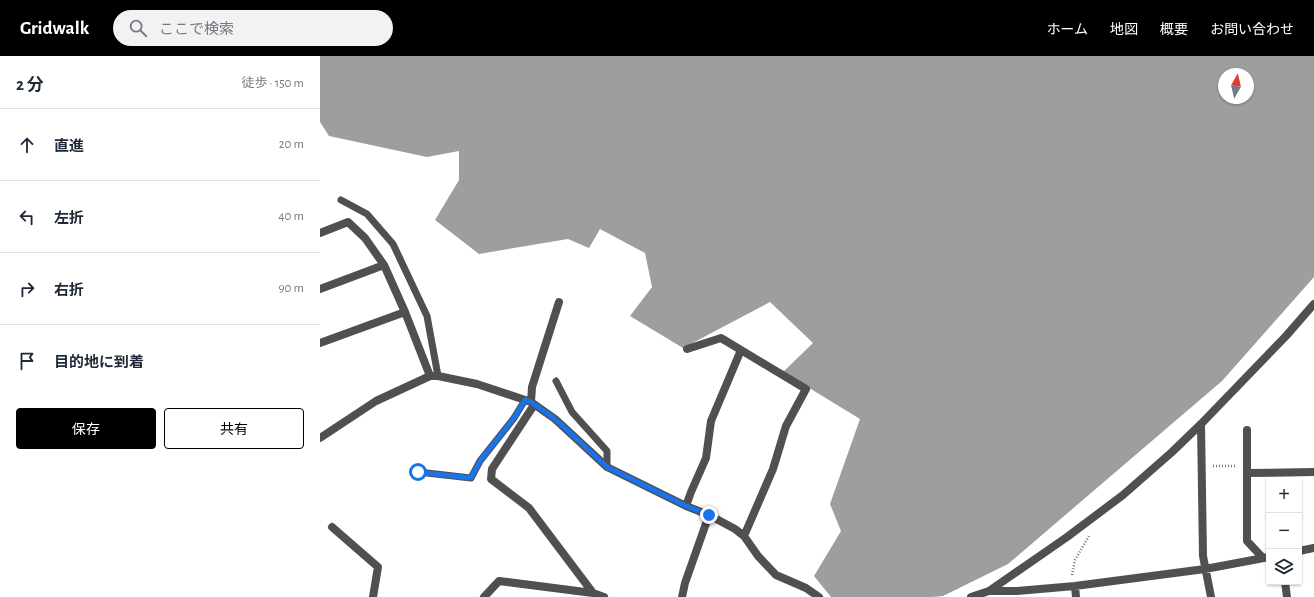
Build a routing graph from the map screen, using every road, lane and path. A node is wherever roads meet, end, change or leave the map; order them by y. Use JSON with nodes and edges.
{"nodes":[{"id":1,"x":341,"y":200,"type":"dead end"},
{"id":2,"x":320,"y":233,"type":"edge"},
{"id":3,"x":384,"y":265,"type":"junction"},
{"id":4,"x":320,"y":289,"type":"edge"},
{"id":5,"x":559,"y":302,"type":"dead end"},
{"id":6,"x":1314,"y":304,"type":"edge"},
{"id":7,"x":405,"y":312,"type":"junction"},
{"id":8,"x":320,"y":343,"type":"edge"},
{"id":9,"x":687,"y":349,"type":"dead end"},
{"id":10,"x":741,"y":350,"type":"junction"},
{"id":11,"x":434,"y":376,"type":"junction"},
{"id":12,"x":556,"y":381,"type":"dead end"},
{"id":13,"x":530,"y":403,"type":"junction"},
{"id":14,"x":1201,"y":424,"type":"junction"},
{"id":15,"x":1247,"y":430,"type":"dead end"},
{"id":16,"x":320,"y":438,"type":"edge"},
{"id":17,"x":1202,"y":466,"type":"junction"},
{"id":18,"x":607,"y":467,"type":"junction"},
{"id":19,"x":1247,"y":469,"type":"junction"},
{"id":20,"x":418,"y":472,"type":"dead end"},
{"id":21,"x":1314,"y":472,"type":"edge"},
{"id":22,"x":686,"y":506,"type":"junction"},
{"id":23,"x":709,"y":515,"type":"junction"},
{"id":24,"x":1092,"y":518,"type":"junction"},
{"id":25,"x":332,"y":527,"type":"dead end"},
{"id":26,"x":744,"y":536,"type":"junction"},
{"id":27,"x":1314,"y":548,"type":"edge"},
{"id":28,"x":1302,"y":550,"type":"edge"},
{"id":29,"x":1266,"y":557,"type":"edge"},
{"id":30,"x":1205,"y":569,"type":"junction"},
{"id":31,"x":1285,"y":585,"type":"edge"},
{"id":32,"x":1075,"y":586,"type":"junction"},
{"id":33,"x":989,"y":591,"type":"junction"},
{"id":34,"x":592,"y":593,"type":"junction"},
{"id":35,"x":373,"y":597,"type":"edge"},
{"id":36,"x":484,"y":597,"type":"edge"},
{"id":37,"x":604,"y":597,"type":"edge"},
{"id":38,"x":682,"y":597,"type":"edge"},
{"id":39,"x":819,"y":597,"type":"edge"},
{"id":40,"x":971,"y":597,"type":"edge"},
{"id":41,"x":1076,"y":597,"type":"edge"},
{"id":42,"x":1211,"y":597,"type":"edge"},
{"id":43,"x":1287,"y":597,"type":"edge"}],
"edges":[{"from":1,"to":11,"type":"lane"},
{"from":2,"to":3,"type":"street"},
{"from":3,"to":4,"type":"street"},
{"from":3,"to":7,"type":"street"},
{"from":5,"to":13,"type":"street"},
{"from":6,"to":14,"type":"street"},
{"from":7,"to":8,"type":"street"},
{"from":7,"to":11,"type":"street"},
{"from":9,"to":10,"type":"street"},
{"from":10,"to":22,"type":"street"},
{"from":10,"to":26,"type":"street"},
{"from":11,"to":13,"type":"street"},
{"from":11,"to":16,"type":"street"},
{"from":12,"to":18,"type":"lane"},
{"from":13,"to":18,"type":"street"},
{"from":13,"to":20,"type":"lane"},
{"from":13,"to":34,"type":"street"},
{"from":14,"to":17,"type":"street"},
{"from":14,"to":24,"type":"street"},
{"from":15,"to":19,"type":"street"},
{"from":17,"to":19,"type":"path"},
{"from":17,"to":30,"type":"street"},
{"from":18,"to":22,"type":"street"},
{"from":19,"to":21,"type":"street"},
{"from":19,"to":29,"type":"street"},
{"from":22,"to":23,"type":"street"},
{"from":23,"to":26,"type":"street"},
{"from":23,"to":38,"type":"street"},
{"from":24,"to":32,"type":"path"},
{"from":24,"to":33,"type":"street"},
{"from":25,"to":35,"type":"street"},
{"from":26,"to":39,"type":"street"},
{"from":27,"to":28,"type":"street"},
{"from":29,"to":30,"type":"street"},
{"from":30,"to":32,"type":"street"},
{"from":30,"to":42,"type":"street"},
{"from":31,"to":43,"type":"street"},
{"from":32,"to":33,"type":"street"},
{"from":32,"to":41,"type":"street"},
{"from":33,"to":40,"type":"street"},
{"from":34,"to":36,"type":"street"},
{"from":34,"to":37,"type":"street"}]}
